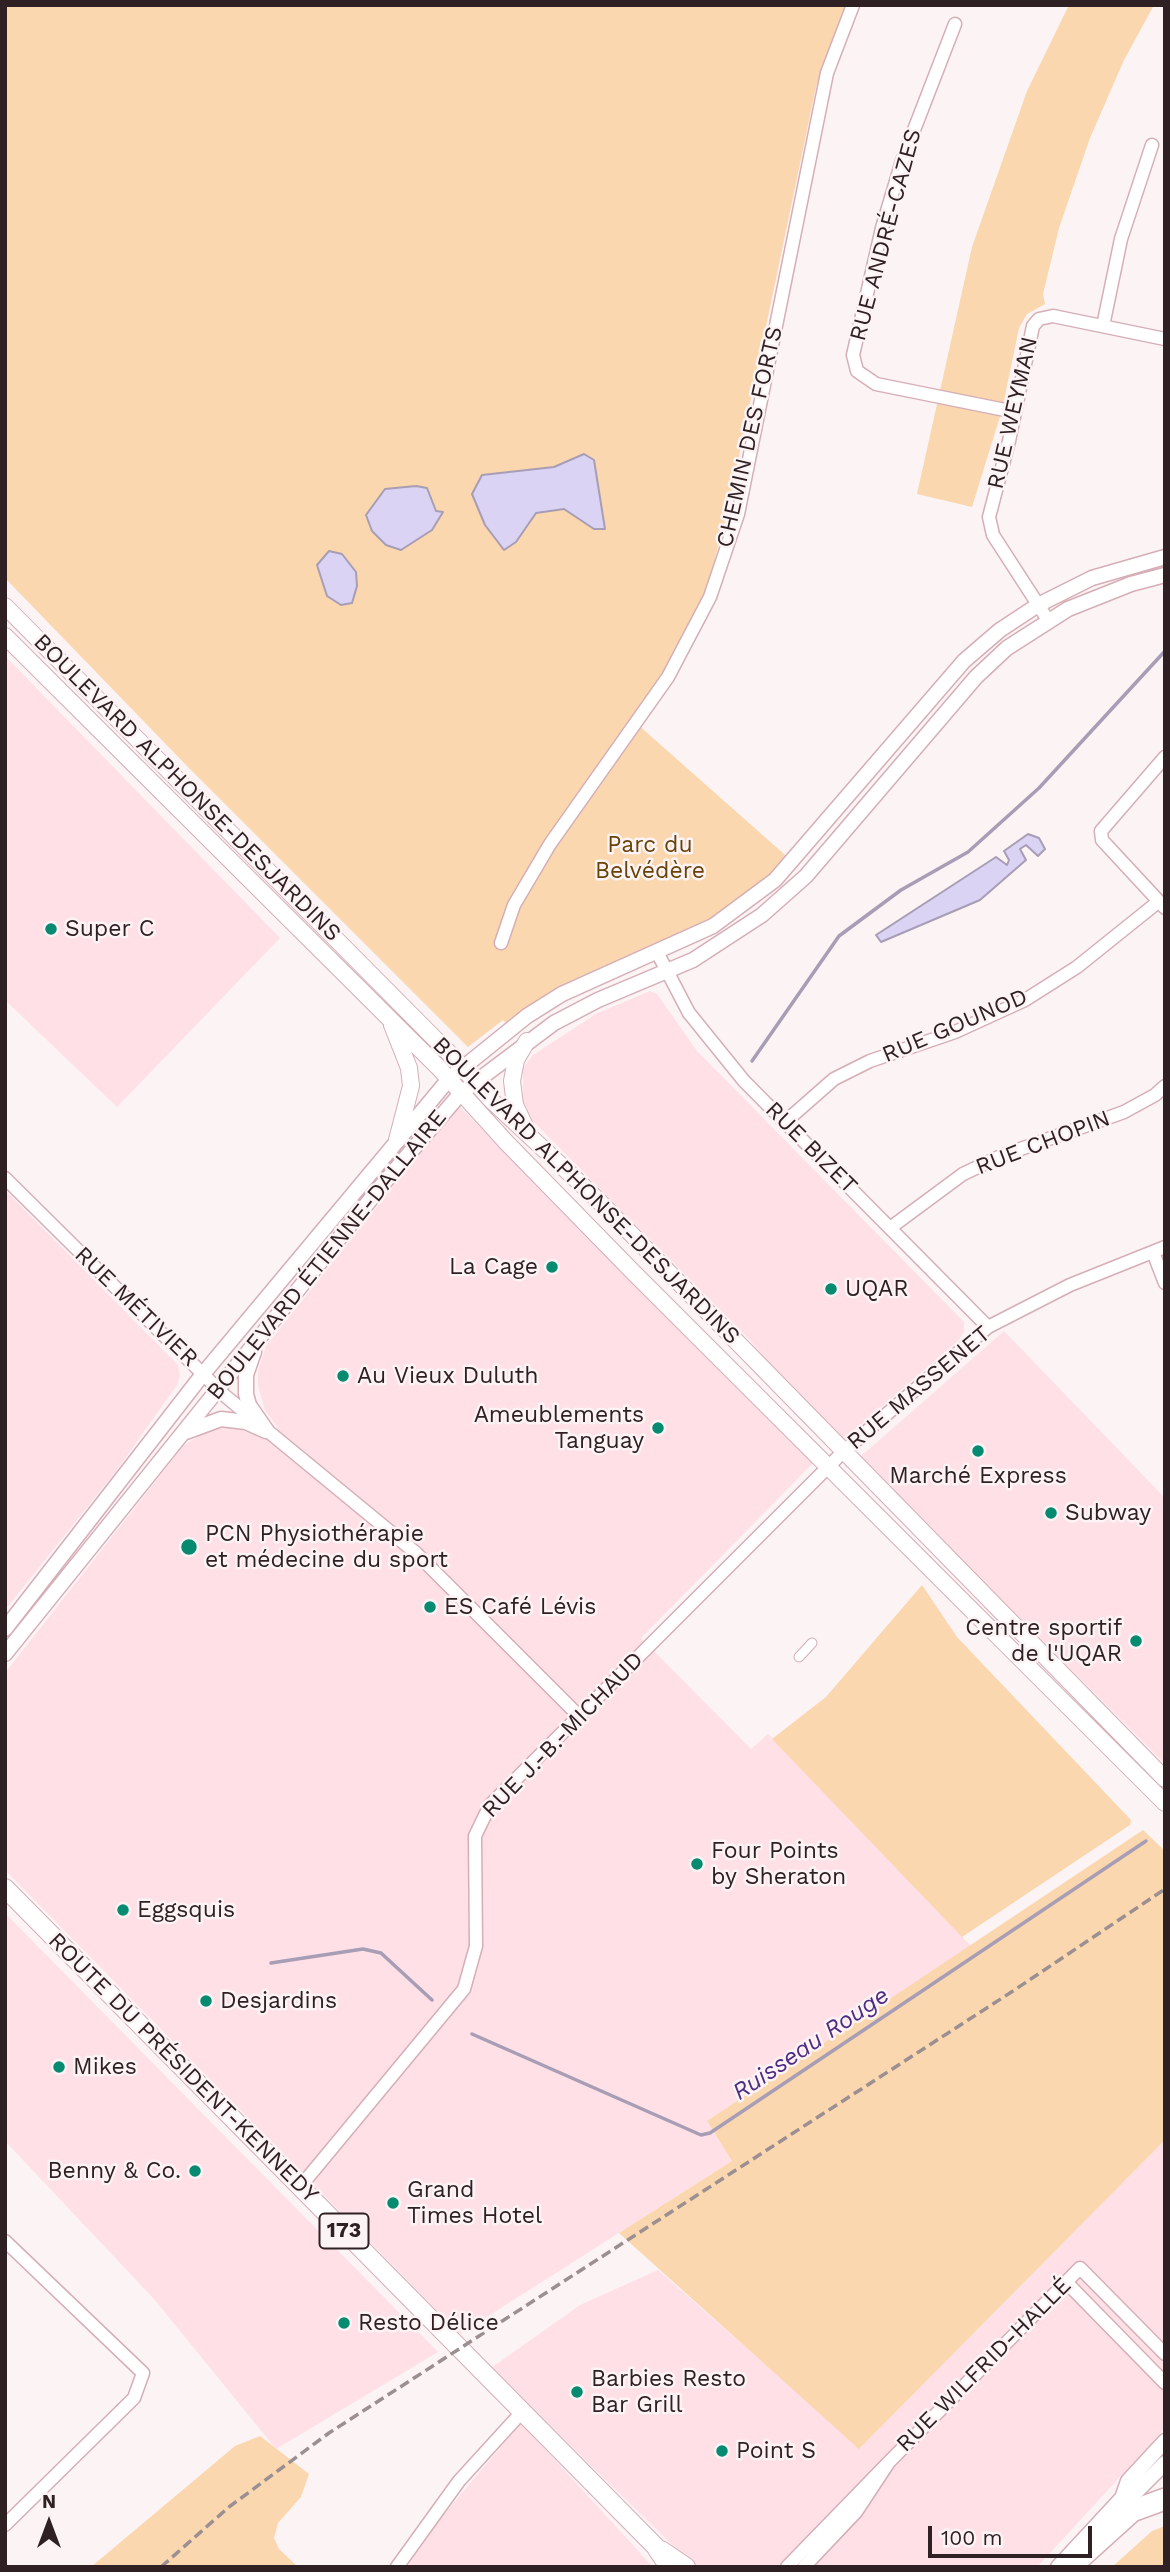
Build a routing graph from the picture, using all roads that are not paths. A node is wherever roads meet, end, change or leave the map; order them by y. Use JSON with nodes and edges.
{"nodes":[{"id":1,"x":853,"y":5,"type":"edge"},
{"id":2,"x":955,"y":24,"type":"dead end"},
{"id":3,"x":1152,"y":145,"type":"dead end"},
{"id":4,"x":1103,"y":326,"type":"junction"},
{"id":5,"x":1165,"y":339,"type":"edge"},
{"id":6,"x":1015,"y":412,"type":"junction"},
{"id":7,"x":1165,"y":556,"type":"edge"},
{"id":8,"x":1165,"y":575,"type":"edge"},
{"id":9,"x":1038,"y":605,"type":"junction"},
{"id":10,"x":5,"y":606,"type":"edge"},
{"id":11,"x":1048,"y":620,"type":"junction"},
{"id":12,"x":5,"y":636,"type":"edge"},
{"id":13,"x":1165,"y":757,"type":"edge"},
{"id":14,"x":1162,"y":905,"type":"edge"},
{"id":15,"x":500,"y":943,"type":"dead end"},
{"id":16,"x":656,"y":952,"type":"junction"},
{"id":17,"x":666,"y":971,"type":"junction"},
{"id":18,"x":390,"y":1019,"type":"junction"},
{"id":19,"x":527,"y":1041,"type":"junction"},
{"id":20,"x":462,"y":1067,"type":"junction"},
{"id":21,"x":449,"y":1079,"type":"junction"},
{"id":22,"x":475,"y":1081,"type":"junction"},
{"id":23,"x":1165,"y":1086,"type":"edge"},
{"id":24,"x":461,"y":1093,"type":"junction"},
{"id":25,"x":785,"y":1122,"type":"junction"},
{"id":26,"x":531,"y":1137,"type":"junction"},
{"id":27,"x":397,"y":1140,"type":"junction"},
{"id":28,"x":5,"y":1178,"type":"edge"},
{"id":29,"x":890,"y":1228,"type":"junction"},
{"id":30,"x":1159,"y":1249,"type":"edge"},
{"id":31,"x":1165,"y":1283,"type":"edge"},
{"id":32,"x":988,"y":1327,"type":"junction"},
{"id":33,"x":263,"y":1333,"type":"junction"},
{"id":34,"x":204,"y":1374,"type":"junction"},
{"id":35,"x":218,"y":1389,"type":"junction"},
{"id":36,"x":267,"y":1431,"type":"junction"},
{"id":37,"x":179,"y":1436,"type":"junction"},
{"id":38,"x":845,"y":1450,"type":"junction"},
{"id":39,"x":829,"y":1466,"type":"junction"},
{"id":40,"x":5,"y":1629,"type":"edge"},
{"id":41,"x":812,"y":1643,"type":"dead end"},
{"id":42,"x":5,"y":1654,"type":"edge"},
{"id":43,"x":799,"y":1657,"type":"dead end"},
{"id":44,"x":579,"y":1716,"type":"junction"},
{"id":45,"x":1165,"y":1779,"type":"edge"},
{"id":46,"x":1165,"y":1803,"type":"edge"},
{"id":47,"x":5,"y":1888,"type":"edge"},
{"id":48,"x":300,"y":2187,"type":"junction"},
{"id":49,"x":5,"y":2241,"type":"edge"},
{"id":50,"x":1066,"y":2282,"type":"junction"},
{"id":51,"x":1165,"y":2354,"type":"edge"},
{"id":52,"x":1165,"y":2383,"type":"edge"},
{"id":53,"x":521,"y":2413,"type":"junction"},
{"id":54,"x":1165,"y":2441,"type":"edge"},
{"id":55,"x":888,"y":2462,"type":"junction"},
{"id":56,"x":1165,"y":2463,"type":"edge"},
{"id":57,"x":1122,"y":2498,"type":"junction"},
{"id":58,"x":1165,"y":2499,"type":"edge"},
{"id":59,"x":5,"y":2525,"type":"edge"},
{"id":60,"x":655,"y":2546,"type":"junction"},
{"id":61,"x":397,"y":2567,"type":"edge"},
{"id":62,"x":669,"y":2567,"type":"edge"},
{"id":63,"x":685,"y":2567,"type":"edge"},
{"id":64,"x":787,"y":2567,"type":"edge"},
{"id":65,"x":804,"y":2567,"type":"edge"},
{"id":66,"x":1059,"y":2567,"type":"edge"},
{"id":67,"x":1070,"y":2567,"type":"edge"}],
"edges":[{"from":1,"to":15,"type":"street","name":"CHEMIN DES FORTS"},
{"from":2,"to":6,"type":"street","name":"RUE ANDRÉ-CAZES"},
{"from":3,"to":4,"type":"street"},
{"from":4,"to":5,"type":"street","name":"RUE WEYMAN"},
{"from":4,"to":6,"type":"street","name":"RUE WEYMAN"},
{"from":6,"to":9,"type":"street","name":"RUE WEYMAN"},
{"from":7,"to":9,"type":"street","name":"BOULEVARD ÉTIENNE-DALLAIRE"},
{"from":8,"to":11,"type":"street","name":"BOULEVARD ÉTIENNE-DALLAIRE"},
{"from":9,"to":11,"type":"street","name":"RUE WEYMAN"},
{"from":9,"to":16,"type":"street","name":"BOULEVARD ÉTIENNE-DALLAIRE"},
{"from":10,"to":20,"type":"main road","name":"BOULEVARD ALPHONSE-DESJARDINS"},
{"from":11,"to":17,"type":"street","name":"BOULEVARD ÉTIENNE-DALLAIRE"},
{"from":12,"to":18,"type":"main road","name":"BOULEVARD ALPHONSE-DESJARDINS"},
{"from":13,"to":14,"type":"street"},
{"from":14,"to":25,"type":"street","name":"RUE GOUNOD"},
{"from":16,"to":17,"type":"street","name":"RUE BIZET"},
{"from":16,"to":20,"type":"street","name":"BOULEVARD ÉTIENNE-DALLAIRE"},
{"from":17,"to":19,"type":"street","name":"BOULEVARD ÉTIENNE-DALLAIRE"},
{"from":17,"to":25,"type":"street","name":"RUE BIZET"},
{"from":18,"to":21,"type":"main road","name":"BOULEVARD ALPHONSE-DESJARDINS"},
{"from":18,"to":27,"type":"main road"},
{"from":19,"to":22,"type":"street","name":"BOULEVARD ÉTIENNE-DALLAIRE"},
{"from":19,"to":26,"type":"main road"},
{"from":20,"to":21,"type":"street","name":"BOULEVARD ÉTIENNE-DALLAIRE"},
{"from":20,"to":22,"type":"main road","name":"BOULEVARD ALPHONSE-DESJARDINS"},
{"from":21,"to":24,"type":"main road","name":"BOULEVARD ALPHONSE-DESJARDINS"},
{"from":21,"to":27,"type":"street","name":"BOULEVARD ÉTIENNE-DALLAIRE"},
{"from":22,"to":24,"type":"street","name":"BOULEVARD ÉTIENNE-DALLAIRE"},
{"from":22,"to":26,"type":"main road","name":"BOULEVARD ALPHONSE-DESJARDINS"},
{"from":23,"to":29,"type":"street","name":"RUE CHOPIN"},
{"from":24,"to":33,"type":"street","name":"BOULEVARD ÉTIENNE-DALLAIRE"},
{"from":24,"to":39,"type":"main road","name":"BOULEVARD ALPHONSE-DESJARDINS"},
{"from":25,"to":29,"type":"street","name":"RUE BIZET"},
{"from":26,"to":38,"type":"main road","name":"BOULEVARD ALPHONSE-DESJARDINS"},
{"from":27,"to":34,"type":"street","name":"BOULEVARD ÉTIENNE-DALLAIRE"},
{"from":28,"to":34,"type":"street","name":"RUE MÉTIVIER"},
{"from":29,"to":32,"type":"street","name":"RUE BIZET"},
{"from":30,"to":31,"type":"street"},
{"from":30,"to":32,"type":"street","name":"RUE MASSENET"},
{"from":32,"to":38,"type":"street","name":"RUE MASSENET"},
{"from":33,"to":35,"type":"street","name":"BOULEVARD ÉTIENNE-DALLAIRE"},
{"from":33,"to":36,"type":"street"},
{"from":34,"to":35,"type":"street","name":"RUE MÉTIVIER"},
{"from":34,"to":40,"type":"street","name":"BOULEVARD ÉTIENNE-DALLAIRE"},
{"from":35,"to":36,"type":"street","name":"RUE MÉTIVIER"},
{"from":35,"to":37,"type":"street","name":"BOULEVARD ÉTIENNE-DALLAIRE"},
{"from":36,"to":37,"type":"street"},
{"from":36,"to":44,"type":"street","name":"RUE MÉTIVIER"},
{"from":37,"to":42,"type":"street","name":"BOULEVARD ÉTIENNE-DALLAIRE"},
{"from":38,"to":39,"type":"street","name":"RUE MASSENET"},
{"from":38,"to":45,"type":"main road","name":"BOULEVARD ALPHONSE-DESJARDINS"},
{"from":39,"to":44,"type":"street","name":"RUE J.-B.-MICHAUD"},
{"from":39,"to":46,"type":"main road","name":"BOULEVARD ALPHONSE-DESJARDINS"},
{"from":41,"to":43,"type":"street"},
{"from":44,"to":48,"type":"street","name":"RUE J.-B.-MICHAUD"},
{"from":47,"to":48,"type":"main road","name":"ROUTE DU PRÉSIDENT-KENNEDY","number":"173"},
{"from":48,"to":53,"type":"main road","name":"ROUTE DU PRÉSIDENT-KENNEDY","number":"173"},
{"from":49,"to":59,"type":"street"},
{"from":50,"to":51,"type":"street","name":"RUE WILFRID-HALLÉ"},
{"from":50,"to":52,"type":"street"},
{"from":50,"to":55,"type":"street","name":"RUE WILFRID-HALLÉ"},
{"from":53,"to":60,"type":"main road","name":"ROUTE DU PRÉSIDENT-KENNEDY","number":"173"},
{"from":53,"to":61,"type":"street"},
{"from":54,"to":57,"type":"street"},
{"from":55,"to":64,"type":"street","name":"RUE WILFRID-HALLÉ"},
{"from":55,"to":65,"type":"street","name":"RUE WILFRID-HALLÉ"},
{"from":56,"to":57,"type":"street"},
{"from":57,"to":66,"type":"street"},
{"from":58,"to":67,"type":"highway"},
{"from":60,"to":62,"type":"main road","name":"ROUTE DU PRÉSIDENT-KENNEDY","number":"173"},
{"from":60,"to":63,"type":"main road","name":"ROUTE DU PRÉSIDENT-KENNEDY","number":"173"}]}
